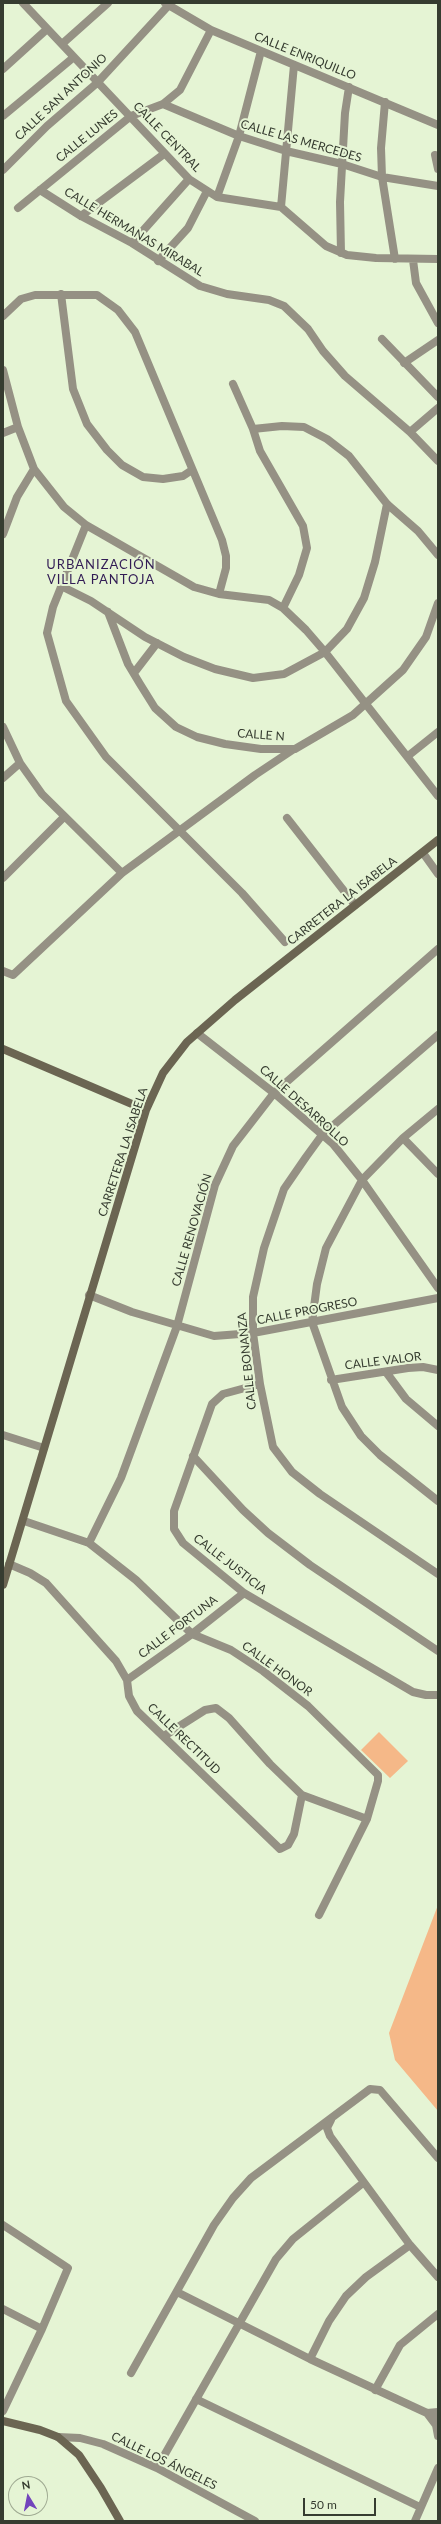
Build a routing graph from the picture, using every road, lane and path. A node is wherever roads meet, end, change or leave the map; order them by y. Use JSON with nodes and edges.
{"nodes":[{"id":1,"x":23,"y":3,"type":"edge"},
{"id":2,"x":108,"y":3,"type":"edge"},
{"id":3,"x":167,"y":4,"type":"edge"},
{"id":4,"x":46,"y":30,"type":"junction"},
{"id":5,"x":211,"y":30,"type":"junction"},
{"id":6,"x":62,"y":44,"type":"junction"},
{"id":7,"x":261,"y":51,"type":"junction"},
{"id":8,"x":74,"y":57,"type":"junction"},
{"id":9,"x":294,"y":65,"type":"junction"},
{"id":10,"x":3,"y":69,"type":"edge"},
{"id":11,"x":98,"y":83,"type":"junction"},
{"id":12,"x":349,"y":87,"type":"junction"},
{"id":13,"x":385,"y":102,"type":"junction"},
{"id":14,"x":163,"y":104,"type":"junction"},
{"id":15,"x":3,"y":116,"type":"edge"},
{"id":16,"x":131,"y":116,"type":"junction"},
{"id":17,"x":438,"y":125,"type":"edge"},
{"id":18,"x":239,"y":136,"type":"junction"},
{"id":19,"x":286,"y":151,"type":"junction"},
{"id":20,"x":164,"y":154,"type":"junction"},
{"id":21,"x":435,"y":155,"type":"dead end"},
{"id":22,"x":342,"y":164,"type":"junction"},
{"id":23,"x":438,"y":169,"type":"edge"},
{"id":24,"x":3,"y":170,"type":"edge"},
{"id":25,"x":382,"y":177,"type":"junction"},
{"id":26,"x":189,"y":179,"type":"junction"},
{"id":27,"x":438,"y":186,"type":"edge"},
{"id":28,"x":40,"y":190,"type":"junction"},
{"id":29,"x":207,"y":191,"type":"junction"},
{"id":30,"x":217,"y":197,"type":"junction"},
{"id":31,"x":281,"y":207,"type":"junction"},
{"id":32,"x":18,"y":208,"type":"dead end"},
{"id":33,"x":81,"y":216,"type":"junction"},
{"id":34,"x":132,"y":243,"type":"junction"},
{"id":35,"x":341,"y":253,"type":"junction"},
{"id":36,"x":395,"y":259,"type":"junction"},
{"id":37,"x":438,"y":259,"type":"edge"},
{"id":38,"x":413,"y":260,"type":"junction"},
{"id":39,"x":158,"y":261,"type":"junction"},
{"id":40,"x":61,"y":294,"type":"junction"},
{"id":41,"x":3,"y":316,"type":"edge"},
{"id":42,"x":438,"y":323,"type":"edge"},
{"id":43,"x":382,"y":339,"type":"dead end"},
{"id":44,"x":438,"y":340,"type":"edge"},
{"id":45,"x":404,"y":363,"type":"junction"},
{"id":46,"x":3,"y":370,"type":"edge"},
{"id":47,"x":233,"y":384,"type":"dead end"},
{"id":48,"x":438,"y":397,"type":"edge"},
{"id":49,"x":438,"y":408,"type":"edge"},
{"id":50,"x":18,"y":427,"type":"junction"},
{"id":51,"x":253,"y":429,"type":"junction"},
{"id":52,"x":410,"y":432,"type":"junction"},
{"id":53,"x":3,"y":433,"type":"edge"},
{"id":54,"x":438,"y":461,"type":"edge"},
{"id":55,"x":34,"y":469,"type":"junction"},
{"id":56,"x":192,"y":470,"type":"junction"},
{"id":57,"x":387,"y":504,"type":"junction"},
{"id":58,"x":86,"y":525,"type":"junction"},
{"id":59,"x":3,"y":534,"type":"edge"},
{"id":60,"x":438,"y":555,"type":"edge"},
{"id":61,"x":61,"y":586,"type":"junction"},
{"id":62,"x":219,"y":594,"type":"junction"},
{"id":63,"x":438,"y":603,"type":"edge"},
{"id":64,"x":283,"y":608,"type":"junction"},
{"id":65,"x":108,"y":612,"type":"junction"},
{"id":66,"x":157,"y":643,"type":"junction"},
{"id":67,"x":325,"y":652,"type":"junction"},
{"id":68,"x":134,"y":673,"type":"junction"},
{"id":69,"x":365,"y":705,"type":"junction"},
{"id":70,"x":3,"y":728,"type":"edge"},
{"id":71,"x":438,"y":732,"type":"edge"},
{"id":72,"x":295,"y":749,"type":"junction"},
{"id":73,"x":408,"y":756,"type":"junction"},
{"id":74,"x":20,"y":763,"type":"junction"},
{"id":75,"x":3,"y":778,"type":"edge"},
{"id":76,"x":438,"y":796,"type":"edge"},
{"id":77,"x":64,"y":817,"type":"junction"},
{"id":78,"x":287,"y":818,"type":"dead end"},
{"id":79,"x":178,"y":831,"type":"junction"},
{"id":80,"x":438,"y":840,"type":"edge"},
{"id":81,"x":423,"y":853,"type":"junction"},
{"id":82,"x":122,"y":873,"type":"junction"},
{"id":83,"x":438,"y":874,"type":"edge"},
{"id":84,"x":3,"y":878,"type":"edge"},
{"id":85,"x":355,"y":905,"type":"junction"},
{"id":86,"x":285,"y":942,"type":"dead end"},
{"id":87,"x":438,"y":949,"type":"edge"},
{"id":88,"x":3,"y":971,"type":"edge"},
{"id":89,"x":197,"y":1033,"type":"junction"},
{"id":90,"x":438,"y":1035,"type":"edge"},
{"id":91,"x":3,"y":1049,"type":"edge"},
{"id":92,"x":274,"y":1093,"type":"junction"},
{"id":93,"x":438,"y":1108,"type":"edge"},
{"id":94,"x":146,"y":1110,"type":"junction"},
{"id":95,"x":322,"y":1135,"type":"junction"},
{"id":96,"x":403,"y":1138,"type":"junction"},
{"id":97,"x":438,"y":1174,"type":"edge"},
{"id":98,"x":362,"y":1180,"type":"junction"},
{"id":99,"x":438,"y":1288,"type":"edge"},
{"id":100,"x":89,"y":1295,"type":"junction"},
{"id":101,"x":438,"y":1298,"type":"edge"},
{"id":102,"x":312,"y":1322,"type":"junction"},
{"id":103,"x":177,"y":1326,"type":"junction"},
{"id":104,"x":253,"y":1333,"type":"junction"},
{"id":105,"x":438,"y":1370,"type":"edge"},
{"id":106,"x":386,"y":1372,"type":"junction"},
{"id":107,"x":331,"y":1380,"type":"junction"},
{"id":108,"x":260,"y":1384,"type":"junction"},
{"id":109,"x":438,"y":1426,"type":"edge"},
{"id":110,"x":3,"y":1435,"type":"edge"},
{"id":111,"x":44,"y":1448,"type":"junction"},
{"id":112,"x":193,"y":1456,"type":"junction"},
{"id":113,"x":438,"y":1501,"type":"edge"},
{"id":114,"x":24,"y":1520,"type":"junction"},
{"id":115,"x":89,"y":1543,"type":"junction"},
{"id":116,"x":10,"y":1564,"type":"junction"},
{"id":117,"x":438,"y":1574,"type":"edge"},
{"id":118,"x":3,"y":1585,"type":"edge"},
{"id":119,"x":244,"y":1593,"type":"junction"},
{"id":120,"x":192,"y":1634,"type":"junction"},
{"id":121,"x":438,"y":1651,"type":"edge"},
{"id":122,"x":127,"y":1680,"type":"junction"},
{"id":123,"x":438,"y":1695,"type":"edge"},
{"id":124,"x":164,"y":1736,"type":"junction"},
{"id":125,"x":302,"y":1795,"type":"junction"},
{"id":126,"x":367,"y":1819,"type":"junction"},
{"id":127,"x":319,"y":1915,"type":"dead end"},
{"id":128,"x":332,"y":2117,"type":"junction"},
{"id":129,"x":438,"y":2158,"type":"edge"},
{"id":130,"x":363,"y":2183,"type":"junction"},
{"id":131,"x":3,"y":2225,"type":"edge"},
{"id":132,"x":410,"y":2245,"type":"junction"},
{"id":133,"x":438,"y":2277,"type":"edge"},
{"id":134,"x":177,"y":2292,"type":"junction"},
{"id":135,"x":3,"y":2309,"type":"edge"},
{"id":136,"x":438,"y":2314,"type":"edge"},
{"id":137,"x":239,"y":2324,"type":"junction"},
{"id":138,"x":42,"y":2330,"type":"junction"},
{"id":139,"x":310,"y":2359,"type":"junction"},
{"id":140,"x":131,"y":2373,"type":"dead end"},
{"id":141,"x":374,"y":2390,"type":"junction"},
{"id":142,"x":196,"y":2399,"type":"junction"},
{"id":143,"x":3,"y":2411,"type":"edge"},
{"id":144,"x":438,"y":2412,"type":"edge"},
{"id":145,"x":427,"y":2413,"type":"junction"},
{"id":146,"x":3,"y":2421,"type":"edge"},
{"id":147,"x":437,"y":2422,"type":"edge"},
{"id":148,"x":438,"y":2436,"type":"edge"},
{"id":149,"x":58,"y":2437,"type":"junction"},
{"id":150,"x":156,"y":2468,"type":"junction"},
{"id":151,"x":438,"y":2468,"type":"edge"},
{"id":152,"x":420,"y":2507,"type":"junction"},
{"id":153,"x":120,"y":2521,"type":"edge"},
{"id":154,"x":255,"y":2521,"type":"edge"},
{"id":155,"x":415,"y":2521,"type":"edge"}],
"edges":[{"from":1,"to":4,"type":"street","name":"CALLE CENTRAL"},
{"from":2,"to":6,"type":"street"},
{"from":3,"to":5,"type":"street","name":"CALLE ENRIQUILLO"},
{"from":3,"to":11,"type":"street","name":"CALLE SAN ANTONIO"},
{"from":4,"to":6,"type":"street","name":"CALLE CENTRAL"},
{"from":4,"to":10,"type":"street"},
{"from":5,"to":7,"type":"street","name":"CALLE ENRIQUILLO"},
{"from":5,"to":14,"type":"street","name":"CALLE LUNES"},
{"from":6,"to":8,"type":"street","name":"CALLE CENTRAL"},
{"from":7,"to":9,"type":"street","name":"CALLE ENRIQUILLO"},
{"from":7,"to":18,"type":"street"},
{"from":8,"to":11,"type":"street","name":"CALLE CENTRAL"},
{"from":8,"to":15,"type":"street"},
{"from":9,"to":12,"type":"street","name":"CALLE ENRIQUILLO"},
{"from":9,"to":19,"type":"street"},
{"from":11,"to":16,"type":"street","name":"CALLE CENTRAL"},
{"from":11,"to":24,"type":"street","name":"CALLE SAN ANTONIO"},
{"from":12,"to":13,"type":"street","name":"CALLE ENRIQUILLO"},
{"from":12,"to":22,"type":"street"},
{"from":13,"to":17,"type":"street","name":"CALLE ENRIQUILLO"},
{"from":13,"to":25,"type":"street"},
{"from":14,"to":16,"type":"street","name":"CALLE LUNES"},
{"from":14,"to":18,"type":"street","name":"CALLE LAS MERCEDES"},
{"from":16,"to":20,"type":"street","name":"CALLE CENTRAL"},
{"from":16,"to":28,"type":"street","name":"CALLE LUNES"},
{"from":18,"to":19,"type":"street","name":"CALLE LAS MERCEDES"},
{"from":18,"to":30,"type":"street"},
{"from":19,"to":22,"type":"street","name":"CALLE LAS MERCEDES"},
{"from":19,"to":31,"type":"street"},
{"from":20,"to":26,"type":"street","name":"CALLE CENTRAL"},
{"from":20,"to":33,"type":"street"},
{"from":21,"to":23,"type":"street"},
{"from":22,"to":25,"type":"street","name":"CALLE LAS MERCEDES"},
{"from":22,"to":35,"type":"street"},
{"from":25,"to":27,"type":"street","name":"CALLE LAS MERCEDES"},
{"from":25,"to":36,"type":"street"},
{"from":26,"to":29,"type":"street","name":"CALLE CENTRAL"},
{"from":26,"to":34,"type":"street"},
{"from":28,"to":32,"type":"street","name":"CALLE LUNES"},
{"from":28,"to":33,"type":"street","name":"CALLE HERMANAS MIRABAL"},
{"from":29,"to":30,"type":"street","name":"CALLE CENTRAL"},
{"from":29,"to":39,"type":"street"},
{"from":30,"to":31,"type":"street","name":"CALLE CENTRAL"},
{"from":31,"to":35,"type":"street"},
{"from":33,"to":34,"type":"street","name":"CALLE HERMANAS MIRABAL"},
{"from":34,"to":39,"type":"street","name":"CALLE HERMANAS MIRABAL"},
{"from":35,"to":36,"type":"street"},
{"from":36,"to":38,"type":"street"},
{"from":37,"to":38,"type":"street"},
{"from":38,"to":42,"type":"street"},
{"from":39,"to":52,"type":"street","name":"CALLE HERMANAS MIRABAL"},
{"from":40,"to":41,"type":"street"},
{"from":40,"to":56,"type":"street"},
{"from":40,"to":56,"type":"street"},
{"from":43,"to":45,"type":"street"},
{"from":44,"to":45,"type":"street"},
{"from":45,"to":48,"type":"street"},
{"from":46,"to":50,"type":"street"},
{"from":47,"to":51,"type":"street"},
{"from":49,"to":52,"type":"street"},
{"from":50,"to":53,"type":"street"},
{"from":50,"to":55,"type":"street"},
{"from":51,"to":57,"type":"street"},
{"from":51,"to":64,"type":"street"},
{"from":52,"to":54,"type":"street","name":"CALLE HERMANAS MIRABAL"},
{"from":55,"to":58,"type":"street"},
{"from":55,"to":59,"type":"street"},
{"from":56,"to":62,"type":"street"},
{"from":57,"to":60,"type":"street"},
{"from":57,"to":67,"type":"street"},
{"from":58,"to":61,"type":"street"},
{"from":58,"to":62,"type":"street"},
{"from":61,"to":65,"type":"street"},
{"from":61,"to":79,"type":"street"},
{"from":62,"to":64,"type":"street"},
{"from":63,"to":69,"type":"street","name":"CALLE N"},
{"from":64,"to":67,"type":"street"},
{"from":65,"to":66,"type":"street"},
{"from":65,"to":68,"type":"street","name":"CALLE N"},
{"from":66,"to":67,"type":"street"},
{"from":66,"to":68,"type":"street"},
{"from":67,"to":69,"type":"street"},
{"from":68,"to":72,"type":"street","name":"CALLE N"},
{"from":69,"to":72,"type":"street","name":"CALLE N"},
{"from":69,"to":73,"type":"street"},
{"from":70,"to":74,"type":"street"},
{"from":71,"to":73,"type":"street"},
{"from":72,"to":79,"type":"street"},
{"from":73,"to":76,"type":"street"},
{"from":74,"to":75,"type":"street"},
{"from":74,"to":77,"type":"street"},
{"from":77,"to":82,"type":"street"},
{"from":77,"to":84,"type":"street"},
{"from":78,"to":85,"type":"street"},
{"from":79,"to":82,"type":"street"},
{"from":79,"to":86,"type":"street"},
{"from":80,"to":81,"type":"main road","name":"CARRETERA LA ISABELA"},
{"from":81,"to":83,"type":"street"},
{"from":81,"to":85,"type":"main road","name":"CARRETERA LA ISABELA"},
{"from":82,"to":88,"type":"street"},
{"from":85,"to":89,"type":"main road","name":"CARRETERA LA ISABELA"},
{"from":87,"to":92,"type":"street","name":"CALLE RENOVACIÓN"},
{"from":89,"to":92,"type":"street","name":"CALLE DESARROLLO"},
{"from":89,"to":94,"type":"main road","name":"CARRETERA LA ISABELA"},
{"from":90,"to":95,"type":"street","name":"CALLE BONANZA"},
{"from":91,"to":94,"type":"main road"},
{"from":92,"to":95,"type":"street","name":"CALLE DESARROLLO"},
{"from":92,"to":103,"type":"street","name":"CALLE RENOVACIÓN"},
{"from":93,"to":96,"type":"street"},
{"from":94,"to":100,"type":"main road","name":"CARRETERA LA ISABELA"},
{"from":95,"to":98,"type":"street","name":"CALLE DESARROLLO"},
{"from":95,"to":104,"type":"street","name":"CALLE BONANZA"},
{"from":96,"to":97,"type":"street"},
{"from":96,"to":98,"type":"street"},
{"from":98,"to":99,"type":"street","name":"CALLE DESARROLLO"},
{"from":98,"to":102,"type":"street"},
{"from":100,"to":103,"type":"street","name":"CALLE PROGRESO"},
{"from":100,"to":111,"type":"main road","name":"CARRETERA LA ISABELA"},
{"from":101,"to":102,"type":"street","name":"CALLE PROGRESO"},
{"from":102,"to":104,"type":"street","name":"CALLE PROGRESO"},
{"from":102,"to":107,"type":"street"},
{"from":103,"to":104,"type":"street","name":"CALLE PROGRESO"},
{"from":103,"to":115,"type":"street","name":"CALLE RENOVACIÓN"},
{"from":104,"to":108,"type":"street","name":"CALLE BONANZA"},
{"from":105,"to":106,"type":"street","name":"CALLE VALOR"},
{"from":106,"to":107,"type":"street","name":"CALLE VALOR"},
{"from":106,"to":109,"type":"street"},
{"from":107,"to":113,"type":"street"},
{"from":108,"to":112,"type":"street","name":"CALLE JUSTICIA"},
{"from":108,"to":117,"type":"street","name":"CALLE BONANZA"},
{"from":110,"to":111,"type":"street"},
{"from":111,"to":114,"type":"main road","name":"CARRETERA LA ISABELA"},
{"from":112,"to":119,"type":"street","name":"CALLE JUSTICIA"},
{"from":112,"to":121,"type":"street"},
{"from":114,"to":115,"type":"street","name":"CALLE HONOR"},
{"from":114,"to":116,"type":"main road","name":"CARRETERA LA ISABELA"},
{"from":115,"to":120,"type":"street","name":"CALLE HONOR"},
{"from":116,"to":118,"type":"main road","name":"CARRETERA LA ISABELA"},
{"from":116,"to":122,"type":"street","name":"CALLE RECTITUD"},
{"from":119,"to":120,"type":"street","name":"CALLE FORTUNA"},
{"from":119,"to":123,"type":"street","name":"CALLE JUSTICIA"},
{"from":120,"to":122,"type":"street","name":"CALLE FORTUNA"},
{"from":120,"to":126,"type":"street","name":"CALLE HONOR"},
{"from":122,"to":124,"type":"street","name":"CALLE RECTITUD"},
{"from":124,"to":125,"type":"street"},
{"from":124,"to":125,"type":"street","name":"CALLE RECTITUD"},
{"from":125,"to":126,"type":"street"},
{"from":126,"to":127,"type":"street","name":"CALLE HONOR"},
{"from":128,"to":129,"type":"street"},
{"from":128,"to":130,"type":"street"},
{"from":128,"to":134,"type":"street"},
{"from":130,"to":132,"type":"street"},
{"from":130,"to":137,"type":"street"},
{"from":131,"to":138,"type":"street"},
{"from":132,"to":133,"type":"street"},
{"from":132,"to":139,"type":"street"},
{"from":134,"to":137,"type":"street"},
{"from":134,"to":140,"type":"street"},
{"from":135,"to":138,"type":"street"},
{"from":136,"to":141,"type":"street"},
{"from":137,"to":139,"type":"street"},
{"from":137,"to":142,"type":"street"},
{"from":138,"to":143,"type":"street"},
{"from":139,"to":141,"type":"street"},
{"from":141,"to":145,"type":"street"},
{"from":142,"to":150,"type":"street"},
{"from":142,"to":152,"type":"street"},
{"from":144,"to":145,"type":"street"},
{"from":145,"to":147,"type":"street"},
{"from":146,"to":149,"type":"main road"},
{"from":147,"to":148,"type":"street"},
{"from":149,"to":150,"type":"street","name":"CALLE LOS ÁNGELES"},
{"from":149,"to":153,"type":"main road"},
{"from":150,"to":154,"type":"street","name":"CALLE LOS ÁNGELES"},
{"from":151,"to":152,"type":"street"},
{"from":152,"to":155,"type":"street"}]}
